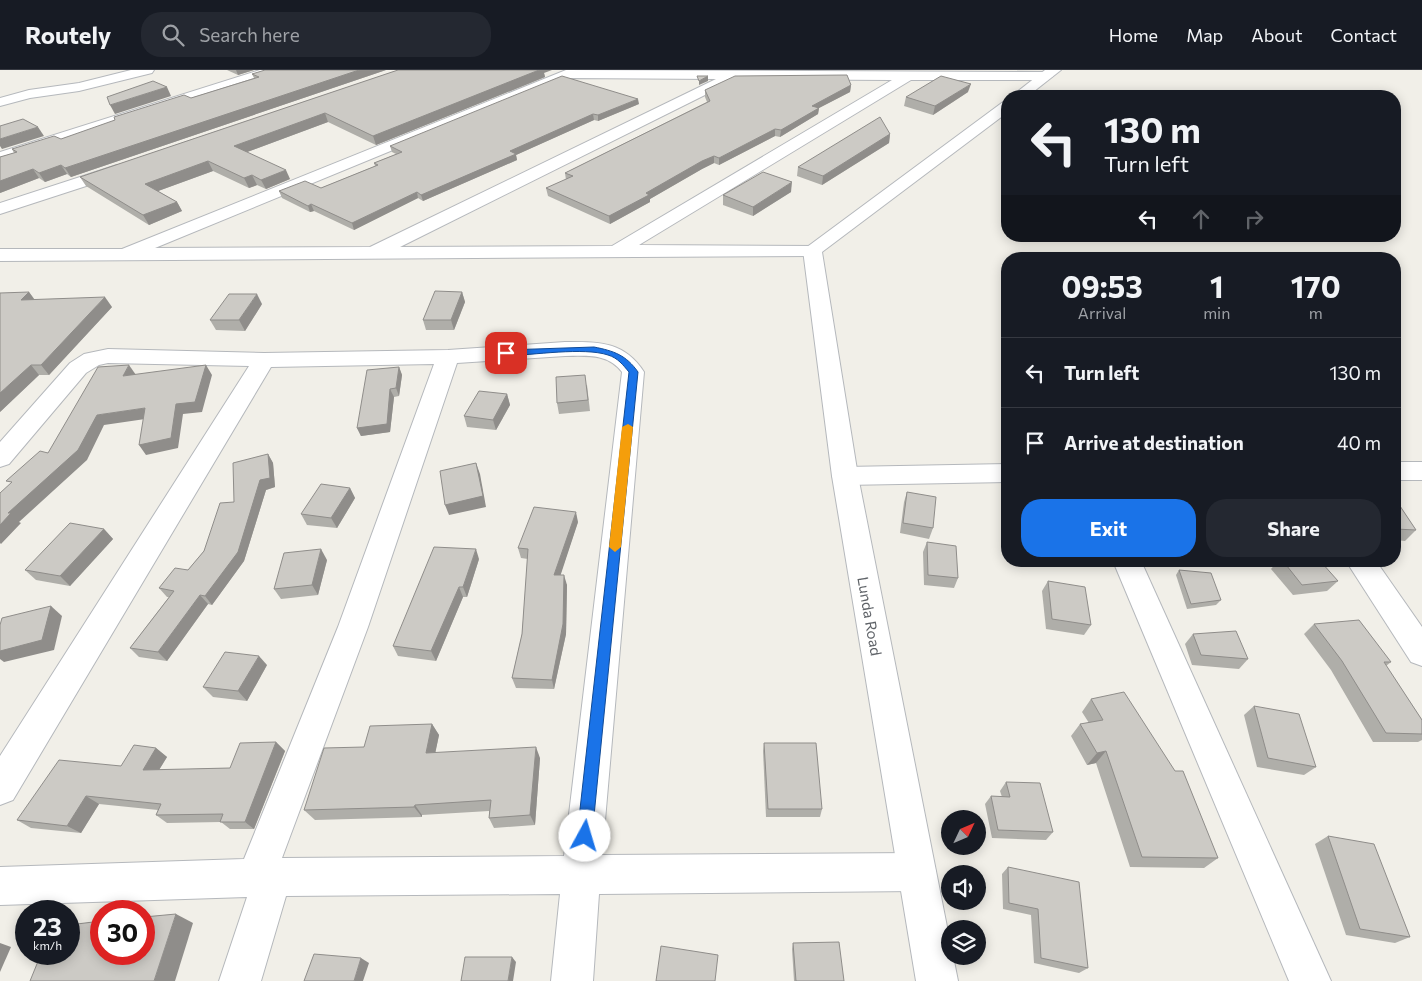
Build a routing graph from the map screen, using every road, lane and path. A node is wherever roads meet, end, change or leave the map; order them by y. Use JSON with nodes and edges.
{"nodes":[{"id":1,"x":147,"y":70,"type":"edge"},
{"id":2,"x":274,"y":70,"type":"edge"},
{"id":3,"x":570,"y":72,"type":"edge"},
{"id":4,"x":1050,"y":73,"type":"edge"},
{"id":5,"x":735,"y":75,"type":"junction"},
{"id":6,"x":909,"y":75,"type":"junction"},
{"id":7,"x":1027,"y":90,"type":"edge"},
{"id":8,"x":0,"y":102,"type":"edge"},
{"id":9,"x":1001,"y":110,"type":"edge"},
{"id":10,"x":0,"y":157,"type":"edge"},
{"id":11,"x":132,"y":165,"type":"edge"},
{"id":12,"x":0,"y":209,"type":"edge"},
{"id":13,"x":812,"y":250,"type":"junction"},
{"id":14,"x":373,"y":253,"type":"junction"},
{"id":15,"x":614,"y":253,"type":"junction"},
{"id":16,"x":125,"y":254,"type":"junction"},
{"id":17,"x":4,"y":259,"type":"edge"},
{"id":18,"x":448,"y":357,"type":"junction"},
{"id":19,"x":264,"y":360,"type":"junction"},
{"id":20,"x":0,"y":458,"type":"edge"},
{"id":21,"x":1401,"y":471,"type":"edge"},
{"id":22,"x":1422,"y":471,"type":"edge"},
{"id":23,"x":1001,"y":474,"type":"edge"},
{"id":24,"x":845,"y":476,"type":"junction"},
{"id":25,"x":1130,"y":567,"type":"edge"},
{"id":26,"x":1364,"y":567,"type":"edge"},
{"id":27,"x":1422,"y":652,"type":"edge"},
{"id":28,"x":0,"y":788,"type":"edge"},
{"id":29,"x":917,"y":872,"type":"junction"},
{"id":30,"x":581,"y":874,"type":"junction"},
{"id":31,"x":264,"y":878,"type":"junction"},
{"id":32,"x":0,"y":886,"type":"edge"},
{"id":33,"x":240,"y":981,"type":"edge"},
{"id":34,"x":572,"y":981,"type":"edge"},
{"id":35,"x":937,"y":981,"type":"edge"},
{"id":36,"x":1310,"y":981,"type":"edge"}],
"edges":[{"from":1,"to":8,"type":"street"},
{"from":2,"to":10,"type":"street"},
{"from":3,"to":5,"type":"street"},
{"from":3,"to":16,"type":"street"},
{"from":4,"to":6,"type":"street"},
{"from":4,"to":7,"type":"street"},
{"from":5,"to":6,"type":"street"},
{"from":5,"to":14,"type":"street"},
{"from":6,"to":15,"type":"street"},
{"from":9,"to":13,"type":"street"},
{"from":11,"to":12,"type":"street"},
{"from":13,"to":15,"type":"street"},
{"from":13,"to":24,"type":"street","name":"Lunda Road"},
{"from":14,"to":15,"type":"street"},
{"from":14,"to":16,"type":"street"},
{"from":16,"to":17,"type":"street"},
{"from":18,"to":19,"type":"street"},
{"from":18,"to":30,"type":"street"},
{"from":18,"to":31,"type":"street"},
{"from":19,"to":20,"type":"street"},
{"from":19,"to":28,"type":"street"},
{"from":21,"to":22,"type":"street"},
{"from":23,"to":24,"type":"street"},
{"from":24,"to":29,"type":"street","name":"Lunda Road"},
{"from":25,"to":36,"type":"street"},
{"from":26,"to":27,"type":"street"},
{"from":29,"to":30,"type":"street"},
{"from":29,"to":35,"type":"street","name":"Lunda Road"},
{"from":30,"to":31,"type":"street"},
{"from":30,"to":34,"type":"street"},
{"from":31,"to":32,"type":"street"},
{"from":31,"to":33,"type":"street"}]}
